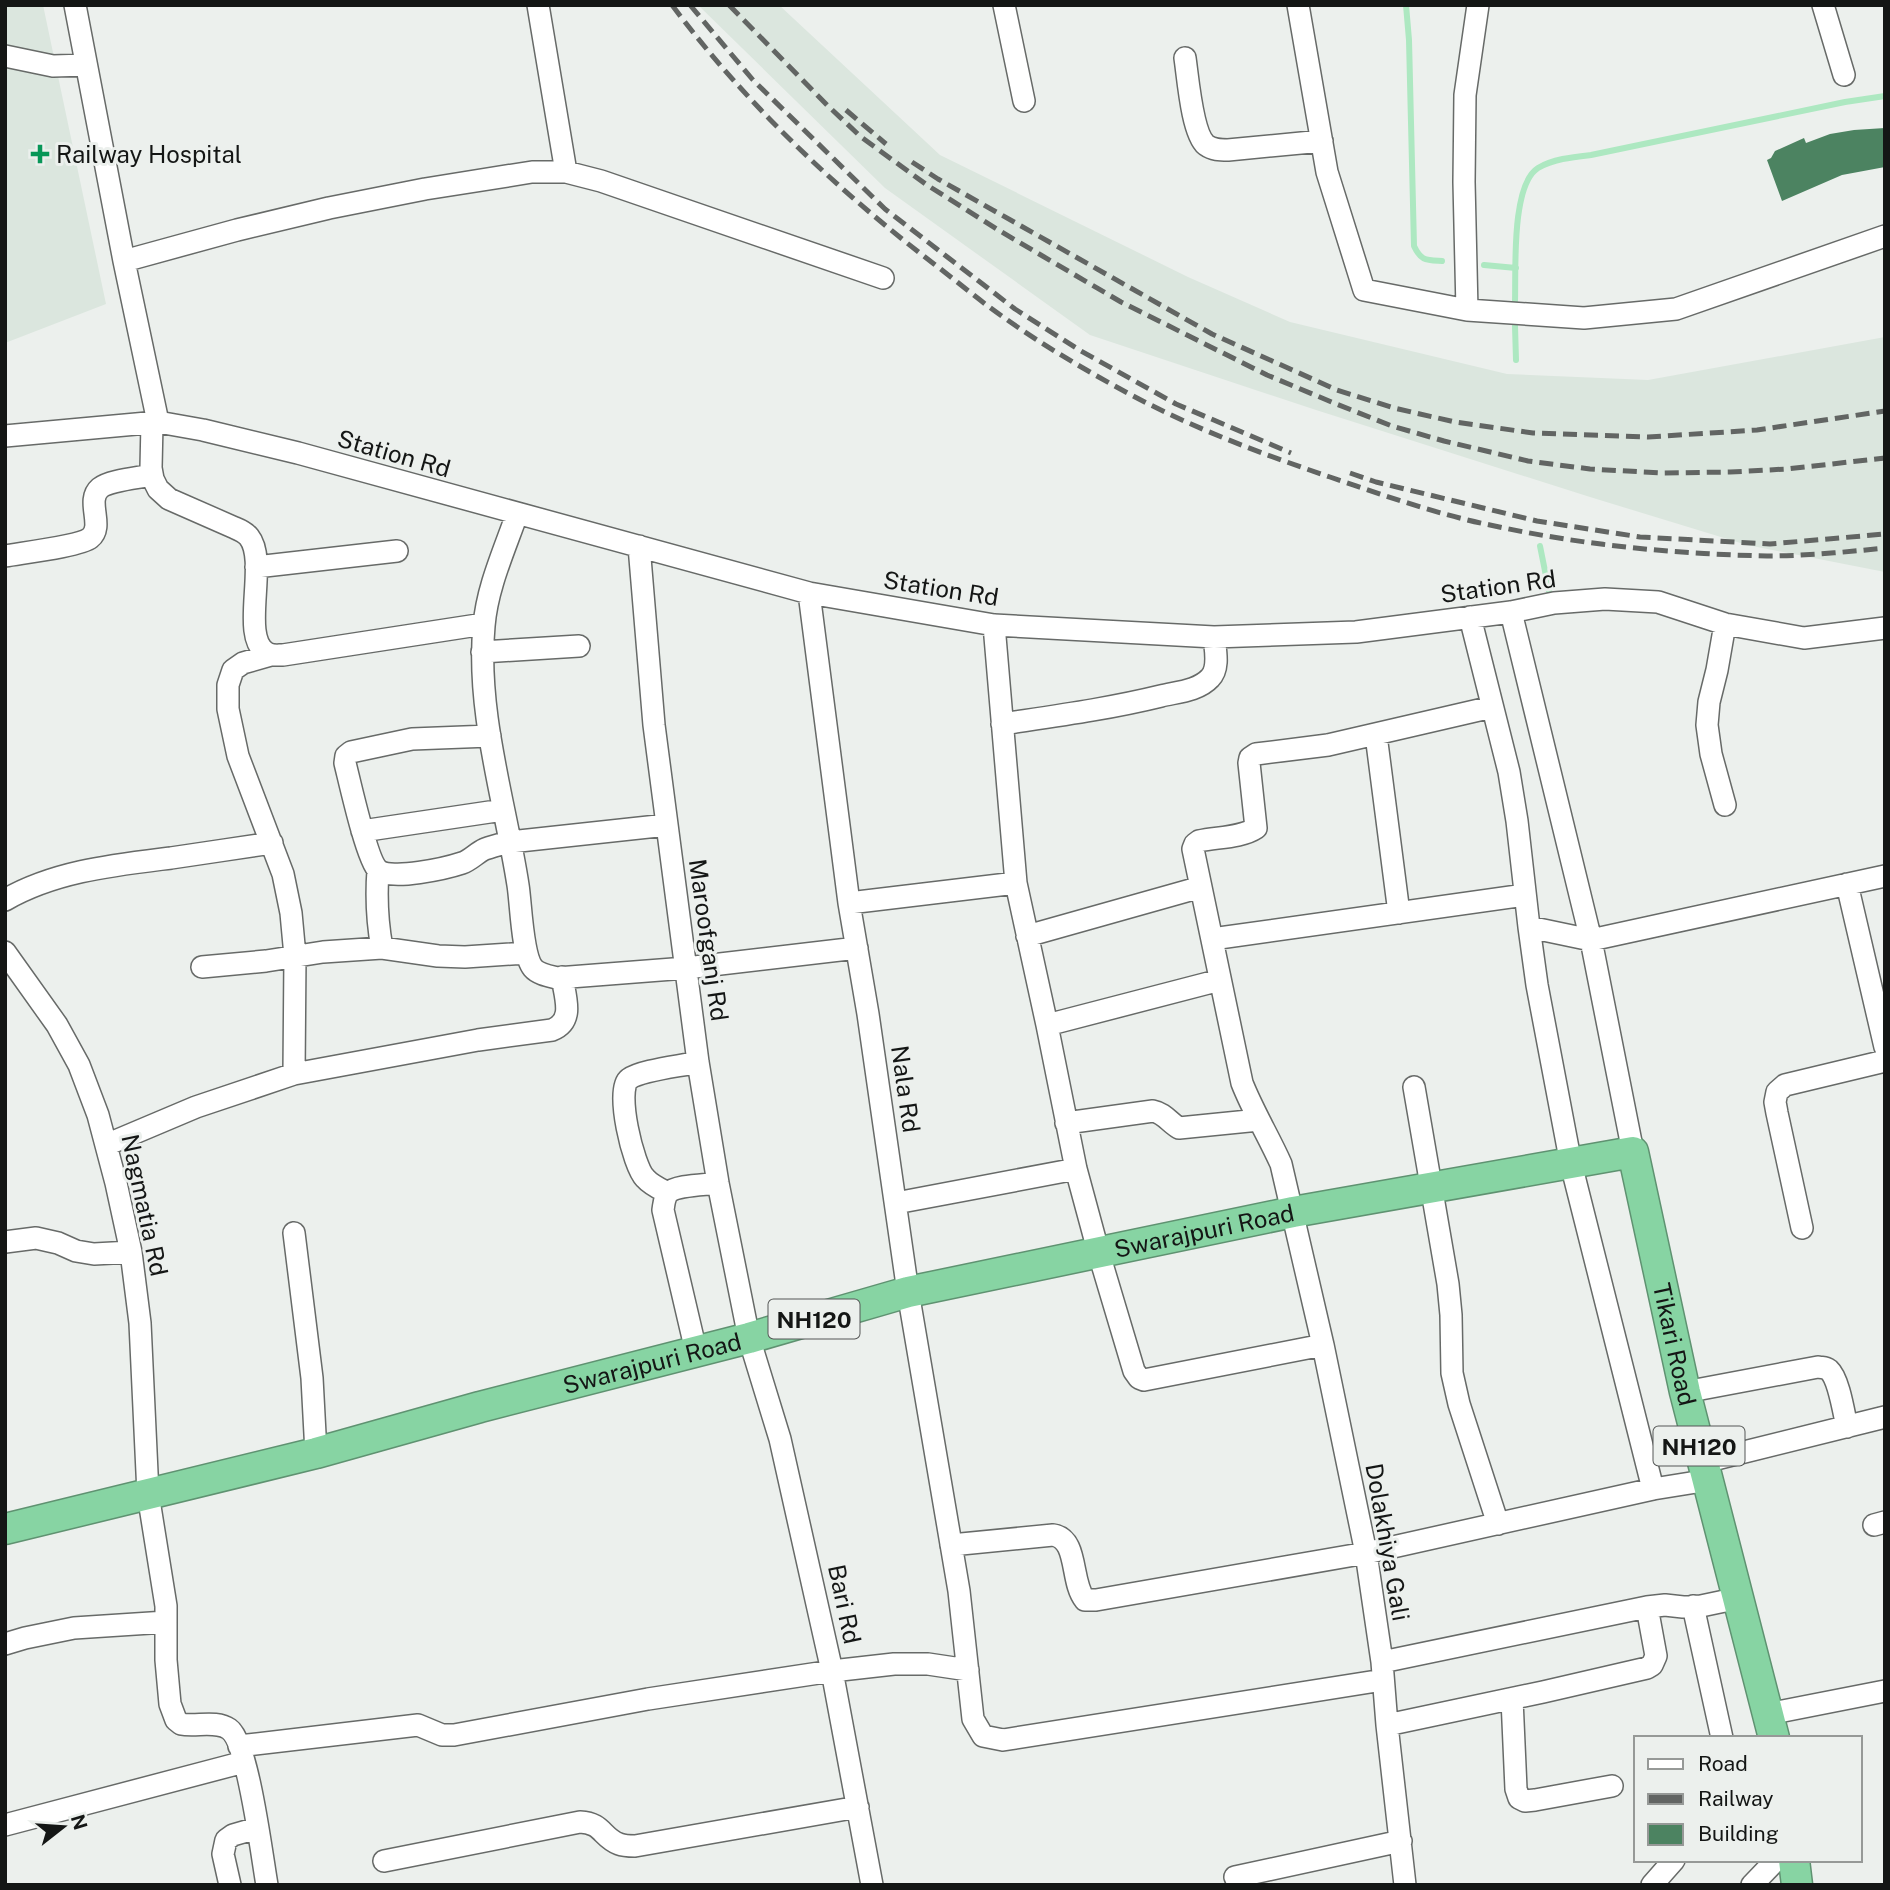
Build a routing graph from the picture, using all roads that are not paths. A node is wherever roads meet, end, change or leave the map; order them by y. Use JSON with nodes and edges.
{"nodes":[{"id":1,"x":75,"y":5,"type":"edge"},
{"id":2,"x":538,"y":5,"type":"edge"},
{"id":3,"x":1003,"y":5,"type":"edge"},
{"id":4,"x":1298,"y":5,"type":"edge"},
{"id":5,"x":1478,"y":5,"type":"edge"},
{"id":6,"x":1823,"y":5,"type":"edge"},
{"id":7,"x":5,"y":56,"type":"edge"},
{"id":8,"x":1185,"y":58,"type":"dead end"},
{"id":9,"x":86,"y":65,"type":"junction"},
{"id":10,"x":1844,"y":75,"type":"dead end"},
{"id":11,"x":1024,"y":101,"type":"dead end"},
{"id":12,"x":1322,"y":141,"type":"junction"},
{"id":13,"x":566,"y":172,"type":"junction"},
{"id":14,"x":1885,"y":236,"type":"edge"},
{"id":15,"x":124,"y":261,"type":"junction"},
{"id":16,"x":883,"y":278,"type":"dead end"},
{"id":17,"x":1466,"y":310,"type":"junction"},
{"id":18,"x":155,"y":422,"type":"junction"},
{"id":19,"x":5,"y":436,"type":"edge"},
{"id":20,"x":152,"y":475,"type":"junction"},
{"id":21,"x":517,"y":514,"type":"junction"},
{"id":22,"x":639,"y":546,"type":"junction"},
{"id":23,"x":397,"y":551,"type":"dead end"},
{"id":24,"x":5,"y":556,"type":"edge"},
{"id":25,"x":256,"y":567,"type":"junction"},
{"id":26,"x":809,"y":593,"type":"junction"},
{"id":27,"x":1511,"y":612,"type":"junction"},
{"id":28,"x":1470,"y":617,"type":"junction"},
{"id":29,"x":484,"y":624,"type":"junction"},
{"id":30,"x":1725,"y":624,"type":"junction"},
{"id":31,"x":994,"y":625,"type":"junction"},
{"id":32,"x":1885,"y":628,"type":"edge"},
{"id":33,"x":1214,"y":637,"type":"junction"},
{"id":34,"x":579,"y":646,"type":"dead end"},
{"id":35,"x":482,"y":652,"type":"junction"},
{"id":36,"x":271,"y":655,"type":"junction"},
{"id":37,"x":1492,"y":707,"type":"junction"},
{"id":38,"x":1002,"y":724,"type":"junction"},
{"id":39,"x":1376,"y":735,"type":"junction"},
{"id":40,"x":491,"y":736,"type":"junction"},
{"id":41,"x":1725,"y":805,"type":"dead end"},
{"id":42,"x":503,"y":810,"type":"junction"},
{"id":43,"x":667,"y":825,"type":"junction"},
{"id":44,"x":362,"y":831,"type":"junction"},
{"id":45,"x":510,"y":842,"type":"junction"},
{"id":46,"x":272,"y":843,"type":"junction"},
{"id":47,"x":378,"y":870,"type":"junction"},
{"id":48,"x":1885,"y":876,"type":"edge"},
{"id":49,"x":1016,"y":883,"type":"junction"},
{"id":50,"x":1847,"y":884,"type":"junction"},
{"id":51,"x":1201,"y":887,"type":"junction"},
{"id":52,"x":1525,"y":895,"type":"junction"},
{"id":53,"x":5,"y":900,"type":"edge"},
{"id":54,"x":849,"y":903,"type":"junction"},
{"id":55,"x":1399,"y":913,"type":"junction"},
{"id":56,"x":1529,"y":928,"type":"junction"},
{"id":57,"x":1027,"y":936,"type":"junction"},
{"id":58,"x":1212,"y":939,"type":"junction"},
{"id":59,"x":1591,"y":940,"type":"junction"},
{"id":60,"x":382,"y":947,"type":"junction"},
{"id":61,"x":857,"y":948,"type":"junction"},
{"id":62,"x":5,"y":952,"type":"edge"},
{"id":63,"x":526,"y":953,"type":"junction"},
{"id":64,"x":295,"y":956,"type":"junction"},
{"id":65,"x":202,"y":967,"type":"dead end"},
{"id":66,"x":686,"y":968,"type":"junction"},
{"id":67,"x":562,"y":977,"type":"junction"},
{"id":68,"x":1220,"y":980,"type":"junction"},
{"id":69,"x":1047,"y":1025,"type":"junction"},
{"id":70,"x":1885,"y":1047,"type":"edge"},
{"id":71,"x":1885,"y":1061,"type":"edge"},
{"id":72,"x":698,"y":1062,"type":"junction"},
{"id":73,"x":294,"y":1074,"type":"junction"},
{"id":74,"x":1413,"y":1087,"type":"dead end"},
{"id":75,"x":1259,"y":1120,"type":"junction"},
{"id":76,"x":1066,"y":1123,"type":"junction"},
{"id":77,"x":106,"y":1145,"type":"junction"},
{"id":78,"x":1633,"y":1152,"type":"junction"},
{"id":79,"x":1571,"y":1164,"type":"junction"},
{"id":80,"x":1076,"y":1169,"type":"junction"},
{"id":81,"x":718,"y":1183,"type":"junction"},
{"id":82,"x":1430,"y":1188,"type":"junction"},
{"id":83,"x":668,"y":1193,"type":"junction"},
{"id":84,"x":896,"y":1203,"type":"junction"},
{"id":85,"x":1293,"y":1212,"type":"junction"},
{"id":86,"x":1802,"y":1228,"type":"dead end"},
{"id":87,"x":294,"y":1233,"type":"dead end"},
{"id":88,"x":5,"y":1242,"type":"edge"},
{"id":89,"x":131,"y":1252,"type":"junction"},
{"id":90,"x":1099,"y":1254,"type":"junction"},
{"id":91,"x":908,"y":1292,"type":"junction"},
{"id":92,"x":749,"y":1338,"type":"junction"},
{"id":93,"x":1323,"y":1345,"type":"junction"},
{"id":94,"x":696,"y":1351,"type":"junction"},
{"id":95,"x":1685,"y":1392,"type":"junction"},
{"id":96,"x":1885,"y":1417,"type":"edge"},
{"id":97,"x":1847,"y":1427,"type":"junction"},
{"id":98,"x":316,"y":1452,"type":"junction"},
{"id":99,"x":1706,"y":1471,"type":"junction"},
{"id":100,"x":1653,"y":1489,"type":"junction"},
{"id":101,"x":148,"y":1494,"type":"junction"},
{"id":102,"x":1498,"y":1524,"type":"junction"},
{"id":103,"x":5,"y":1529,"type":"edge"},
{"id":104,"x":951,"y":1545,"type":"junction"},
{"id":105,"x":1366,"y":1553,"type":"junction"},
{"id":106,"x":1739,"y":1598,"type":"junction"},
{"id":107,"x":1693,"y":1606,"type":"junction"},
{"id":108,"x":1647,"y":1607,"type":"junction"},
{"id":109,"x":166,"y":1622,"type":"junction"},
{"id":110,"x":5,"y":1644,"type":"edge"},
{"id":111,"x":968,"y":1670,"type":"junction"},
{"id":112,"x":832,"y":1671,"type":"junction"},
{"id":113,"x":1383,"y":1671,"type":"junction"},
{"id":114,"x":1885,"y":1691,"type":"edge"},
{"id":115,"x":1512,"y":1699,"type":"junction"},
{"id":116,"x":1387,"y":1725,"type":"junction"},
{"id":117,"x":1771,"y":1726,"type":"edge"},
{"id":118,"x":1722,"y":1736,"type":"edge"},
{"id":119,"x":242,"y":1754,"type":"junction"},
{"id":120,"x":1612,"y":1786,"type":"dead end"},
{"id":121,"x":858,"y":1807,"type":"junction"},
{"id":122,"x":5,"y":1825,"type":"edge"},
{"id":123,"x":257,"y":1828,"type":"junction"},
{"id":124,"x":1401,"y":1842,"type":"junction"},
{"id":125,"x":384,"y":1861,"type":"dead end"},
{"id":126,"x":1672,"y":1862,"type":"edge"},
{"id":127,"x":1774,"y":1862,"type":"edge"},
{"id":128,"x":1794,"y":1862,"type":"edge"},
{"id":129,"x":1235,"y":1877,"type":"dead end"},
{"id":130,"x":230,"y":1885,"type":"edge"},
{"id":131,"x":267,"y":1885,"type":"edge"},
{"id":132,"x":872,"y":1885,"type":"edge"},
{"id":133,"x":1405,"y":1885,"type":"edge"},
{"id":134,"x":1652,"y":1885,"type":"edge"},
{"id":135,"x":1752,"y":1885,"type":"edge"},
{"id":136,"x":1797,"y":1885,"type":"edge"}],
"edges":[{"from":1,"to":9,"type":"street"},
{"from":2,"to":13,"type":"street"},
{"from":3,"to":11,"type":"street"},
{"from":4,"to":12,"type":"street"},
{"from":5,"to":17,"type":"street"},
{"from":6,"to":10,"type":"street"},
{"from":7,"to":9,"type":"street"},
{"from":8,"to":12,"type":"street"},
{"from":9,"to":15,"type":"street"},
{"from":12,"to":17,"type":"street"},
{"from":13,"to":15,"type":"street"},
{"from":13,"to":16,"type":"street"},
{"from":14,"to":17,"type":"street"},
{"from":15,"to":18,"type":"street"},
{"from":18,"to":19,"type":"street","name":"Station Rd"},
{"from":18,"to":20,"type":"street"},
{"from":18,"to":21,"type":"street","name":"Station Rd"},
{"from":20,"to":24,"type":"street"},
{"from":20,"to":25,"type":"street"},
{"from":21,"to":22,"type":"street","name":"Station Rd"},
{"from":21,"to":29,"type":"street"},
{"from":22,"to":26,"type":"street","name":"Station Rd"},
{"from":22,"to":43,"type":"street","name":"Maroofganj Rd"},
{"from":23,"to":25,"type":"street"},
{"from":25,"to":36,"type":"street"},
{"from":26,"to":31,"type":"street","name":"Station Rd"},
{"from":26,"to":54,"type":"street","name":"Nala Rd"},
{"from":27,"to":28,"type":"street","name":"Station Rd"},
{"from":27,"to":30,"type":"street","name":"Station Rd"},
{"from":27,"to":59,"type":"street"},
{"from":28,"to":33,"type":"street","name":"Station Rd"},
{"from":28,"to":37,"type":"street"},
{"from":29,"to":35,"type":"street"},
{"from":29,"to":36,"type":"street"},
{"from":30,"to":32,"type":"street","name":"Station Rd"},
{"from":30,"to":41,"type":"street"},
{"from":31,"to":33,"type":"street","name":"Station Rd"},
{"from":31,"to":38,"type":"street"},
{"from":33,"to":38,"type":"street"},
{"from":34,"to":35,"type":"street"},
{"from":35,"to":40,"type":"street"},
{"from":36,"to":46,"type":"street"},
{"from":37,"to":39,"type":"street"},
{"from":37,"to":52,"type":"street"},
{"from":38,"to":49,"type":"street"},
{"from":39,"to":51,"type":"street","name":"Dolakhiya Gali"},
{"from":39,"to":55,"type":"street"},
{"from":40,"to":42,"type":"street"},
{"from":40,"to":44,"type":"street"},
{"from":42,"to":44,"type":"street"},
{"from":42,"to":45,"type":"street"},
{"from":43,"to":45,"type":"street"},
{"from":43,"to":66,"type":"street","name":"Maroofganj Rd"},
{"from":44,"to":47,"type":"street"},
{"from":45,"to":47,"type":"street"},
{"from":45,"to":63,"type":"street"},
{"from":46,"to":53,"type":"street"},
{"from":46,"to":64,"type":"street"},
{"from":47,"to":60,"type":"street"},
{"from":48,"to":50,"type":"street"},
{"from":49,"to":54,"type":"street"},
{"from":49,"to":57,"type":"street"},
{"from":50,"to":59,"type":"street"},
{"from":50,"to":70,"type":"street"},
{"from":51,"to":57,"type":"street"},
{"from":51,"to":58,"type":"street","name":"Dolakhiya Gali"},
{"from":52,"to":55,"type":"street"},
{"from":52,"to":56,"type":"street"},
{"from":54,"to":61,"type":"street","name":"Nala Rd"},
{"from":55,"to":58,"type":"street"},
{"from":56,"to":59,"type":"street"},
{"from":56,"to":79,"type":"street"},
{"from":57,"to":69,"type":"street"},
{"from":58,"to":68,"type":"street","name":"Dolakhiya Gali"},
{"from":59,"to":78,"type":"street"},
{"from":60,"to":63,"type":"street"},
{"from":60,"to":64,"type":"street"},
{"from":61,"to":66,"type":"street"},
{"from":61,"to":84,"type":"street","name":"Nala Rd"},
{"from":62,"to":77,"type":"street","name":"Nagmatia Rd"},
{"from":63,"to":67,"type":"street"},
{"from":64,"to":65,"type":"street"},
{"from":64,"to":73,"type":"street"},
{"from":66,"to":67,"type":"street"},
{"from":66,"to":72,"type":"street","name":"Maroofganj Rd"},
{"from":67,"to":73,"type":"street"},
{"from":68,"to":69,"type":"street"},
{"from":68,"to":75,"type":"street","name":"Dolakhiya Gali"},
{"from":69,"to":76,"type":"street"},
{"from":71,"to":86,"type":"street"},
{"from":72,"to":81,"type":"street","name":"Maroofganj Rd"},
{"from":72,"to":83,"type":"street"},
{"from":73,"to":77,"type":"street"},
{"from":74,"to":82,"type":"street"},
{"from":75,"to":76,"type":"street"},
{"from":75,"to":85,"type":"street","name":"Dolakhiya Gali"},
{"from":76,"to":80,"type":"street"},
{"from":77,"to":89,"type":"street","name":"Nagmatia Rd"},
{"from":78,"to":79,"type":"highway","name":"Swarajpuri Road","number":"NH120"},
{"from":78,"to":95,"type":"highway","name":"Tikari Road","number":"NH120"},
{"from":79,"to":82,"type":"highway","name":"Swarajpuri Road","number":"NH120"},
{"from":79,"to":100,"type":"street"},
{"from":80,"to":84,"type":"street"},
{"from":80,"to":90,"type":"street"},
{"from":81,"to":83,"type":"street"},
{"from":81,"to":92,"type":"street","name":"Maroofganj Rd"},
{"from":82,"to":85,"type":"highway","name":"Swarajpuri Road","number":"NH120"},
{"from":82,"to":102,"type":"street"},
{"from":83,"to":94,"type":"street"},
{"from":84,"to":91,"type":"street","name":"Nala Rd"},
{"from":85,"to":90,"type":"highway","name":"Swarajpuri Road","number":"NH120"},
{"from":85,"to":93,"type":"street","name":"Dolakhiya Gali"},
{"from":87,"to":98,"type":"street"},
{"from":88,"to":89,"type":"street"},
{"from":89,"to":101,"type":"street","name":"Nagmatia Rd"},
{"from":90,"to":91,"type":"highway","name":"Swarajpuri Road","number":"NH120"},
{"from":90,"to":93,"type":"street"},
{"from":91,"to":92,"type":"highway","name":"Swarajpuri Road","number":"NH120"},
{"from":91,"to":104,"type":"street","name":"Nala Rd"},
{"from":92,"to":94,"type":"highway","name":"Swarajpuri Road","number":"NH120"},
{"from":92,"to":112,"type":"street","name":"Bari Rd"},
{"from":93,"to":105,"type":"street","name":"Dolakhiya Gali"},
{"from":94,"to":98,"type":"highway","name":"Swarajpuri Road","number":"NH120"},
{"from":95,"to":97,"type":"street"},
{"from":95,"to":99,"type":"highway","name":"Tikari Road","number":"NH120"},
{"from":96,"to":97,"type":"street"},
{"from":97,"to":99,"type":"street"},
{"from":98,"to":101,"type":"highway","name":"Swarajpuri Road","number":"NH120"},
{"from":99,"to":100,"type":"street"},
{"from":99,"to":106,"type":"highway","name":"Tikari Road","number":"NH120"},
{"from":100,"to":102,"type":"street"},
{"from":101,"to":103,"type":"highway","name":"Swarajpuri Road","number":"NH120"},
{"from":101,"to":109,"type":"street","name":"Nagmatia Rd"},
{"from":102,"to":105,"type":"street"},
{"from":104,"to":105,"type":"street"},
{"from":104,"to":111,"type":"street","name":"Nala Rd"},
{"from":105,"to":113,"type":"street","name":"Dolakhiya Gali"},
{"from":106,"to":107,"type":"street","name":"Nala Rd"},
{"from":106,"to":117,"type":"highway","name":"Tikari Road","number":"NH120"},
{"from":107,"to":108,"type":"street","name":"Nala Rd"},
{"from":107,"to":118,"type":"street"},
{"from":108,"to":113,"type":"street","name":"Nala Rd"},
{"from":108,"to":115,"type":"street"},
{"from":109,"to":110,"type":"street"},
{"from":109,"to":119,"type":"street","name":"Nagmatia Rd"},
{"from":111,"to":112,"type":"street"},
{"from":111,"to":113,"type":"street","name":"Nala Rd"},
{"from":112,"to":119,"type":"street"},
{"from":112,"to":121,"type":"street","name":"Bari Rd"},
{"from":113,"to":116,"type":"street","name":"Dolakhiya Gali"},
{"from":114,"to":117,"type":"street"},
{"from":115,"to":116,"type":"street"},
{"from":115,"to":120,"type":"street"},
{"from":116,"to":124,"type":"street","name":"Dolakhiya Gali"},
{"from":119,"to":122,"type":"street"},
{"from":119,"to":123,"type":"street"},
{"from":121,"to":125,"type":"street"},
{"from":121,"to":132,"type":"street","name":"Bari Rd"},
{"from":123,"to":130,"type":"street"},
{"from":123,"to":131,"type":"street"},
{"from":124,"to":129,"type":"street"},
{"from":124,"to":133,"type":"street","name":"Dolakhiya Gali"},
{"from":126,"to":134,"type":"street"},
{"from":127,"to":135,"type":"street"},
{"from":128,"to":136,"type":"highway"}]}
